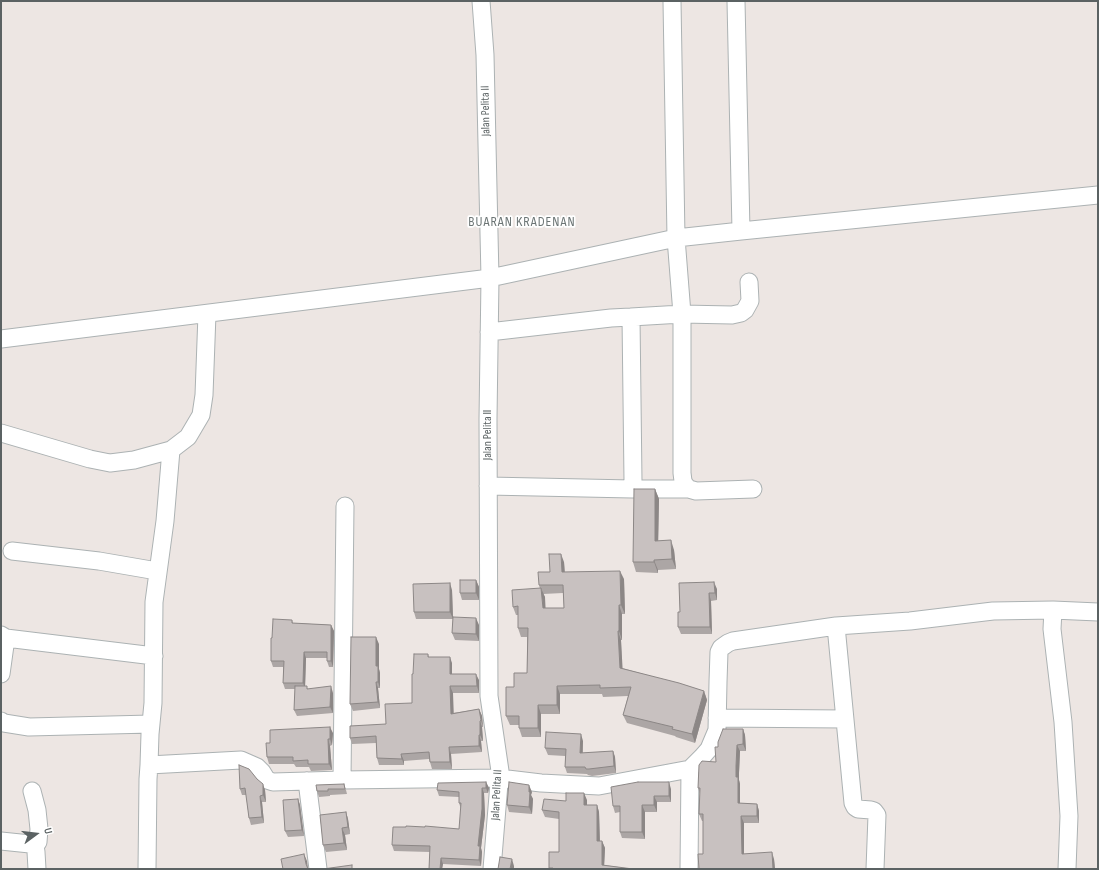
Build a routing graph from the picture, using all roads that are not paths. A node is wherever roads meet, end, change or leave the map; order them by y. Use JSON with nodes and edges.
{"nodes":[{"id":1,"x":481,"y":1,"type":"edge"},
{"id":2,"x":672,"y":1,"type":"edge"},
{"id":3,"x":736,"y":1,"type":"edge"},
{"id":4,"x":1098,"y":195,"type":"edge"},
{"id":5,"x":741,"y":231,"type":"junction"},
{"id":6,"x":676,"y":238,"type":"junction"},
{"id":7,"x":490,"y":278,"type":"junction"},
{"id":8,"x":749,"y":282,"type":"dead end"},
{"id":9,"x":202,"y":314,"type":"junction"},
{"id":10,"x":682,"y":314,"type":"junction"},
{"id":11,"x":631,"y":317,"type":"junction"},
{"id":12,"x":489,"y":332,"type":"junction"},
{"id":13,"x":1,"y":339,"type":"edge"},
{"id":14,"x":1,"y":433,"type":"edge"},
{"id":15,"x":171,"y":450,"type":"junction"},
{"id":16,"x":488,"y":486,"type":"junction"},
{"id":17,"x":632,"y":489,"type":"junction"},
{"id":18,"x":689,"y":489,"type":"junction"},
{"id":19,"x":753,"y":490,"type":"dead end"},
{"id":20,"x":345,"y":506,"type":"dead end"},
{"id":21,"x":12,"y":551,"type":"dead end"},
{"id":22,"x":157,"y":571,"type":"junction"},
{"id":23,"x":1053,"y":610,"type":"junction"},
{"id":24,"x":1098,"y":612,"type":"edge"},
{"id":25,"x":836,"y":626,"type":"junction"},
{"id":26,"x":4,"y":636,"type":"edge"},
{"id":27,"x":154,"y":656,"type":"junction"},
{"id":28,"x":1,"y":674,"type":"edge"},
{"id":29,"x":717,"y":718,"type":"junction"},
{"id":30,"x":845,"y":718,"type":"junction"},
{"id":31,"x":1,"y":721,"type":"edge"},
{"id":32,"x":151,"y":724,"type":"junction"},
{"id":33,"x":149,"y":765,"type":"junction"},
{"id":34,"x":690,"y":769,"type":"junction"},
{"id":35,"x":499,"y":778,"type":"junction"},
{"id":36,"x":342,"y":780,"type":"junction"},
{"id":37,"x":307,"y":781,"type":"junction"},
{"id":38,"x":32,"y":790,"type":"dead end"},
{"id":39,"x":1,"y":841,"type":"edge"},
{"id":40,"x":35,"y":846,"type":"junction"},
{"id":41,"x":37,"y":869,"type":"edge"},
{"id":42,"x":146,"y":869,"type":"edge"},
{"id":43,"x":318,"y":869,"type":"edge"},
{"id":44,"x":492,"y":869,"type":"edge"},
{"id":45,"x":689,"y":869,"type":"edge"},
{"id":46,"x":874,"y":869,"type":"edge"},
{"id":47,"x":1068,"y":869,"type":"edge"}],
"edges":[{"from":1,"to":7,"type":"street","name":"Jalan Pelita II"},
{"from":2,"to":6,"type":"street"},
{"from":3,"to":5,"type":"street"},
{"from":4,"to":5,"type":"street"},
{"from":5,"to":6,"type":"street"},
{"from":6,"to":7,"type":"street"},
{"from":6,"to":10,"type":"street"},
{"from":7,"to":9,"type":"street"},
{"from":7,"to":12,"type":"street","name":"Jalan Pelita II"},
{"from":8,"to":10,"type":"street"},
{"from":9,"to":13,"type":"street"},
{"from":9,"to":15,"type":"street"},
{"from":10,"to":11,"type":"street"},
{"from":10,"to":18,"type":"street"},
{"from":11,"to":12,"type":"street"},
{"from":11,"to":17,"type":"street"},
{"from":12,"to":16,"type":"street","name":"Jalan Pelita II"},
{"from":14,"to":15,"type":"street"},
{"from":15,"to":22,"type":"street"},
{"from":16,"to":17,"type":"street"},
{"from":16,"to":35,"type":"street","name":"Jalan Pelita II"},
{"from":17,"to":18,"type":"street"},
{"from":18,"to":19,"type":"street"},
{"from":20,"to":36,"type":"street"},
{"from":21,"to":22,"type":"street"},
{"from":22,"to":27,"type":"street"},
{"from":23,"to":24,"type":"street"},
{"from":23,"to":25,"type":"street"},
{"from":23,"to":47,"type":"street"},
{"from":25,"to":29,"type":"street"},
{"from":25,"to":30,"type":"street"},
{"from":26,"to":27,"type":"street"},
{"from":26,"to":28,"type":"street"},
{"from":27,"to":32,"type":"street"},
{"from":29,"to":30,"type":"street"},
{"from":29,"to":34,"type":"street"},
{"from":30,"to":46,"type":"street"},
{"from":31,"to":32,"type":"street"},
{"from":32,"to":33,"type":"street"},
{"from":33,"to":37,"type":"street"},
{"from":33,"to":42,"type":"street"},
{"from":34,"to":35,"type":"street"},
{"from":34,"to":45,"type":"street"},
{"from":35,"to":36,"type":"street"},
{"from":35,"to":44,"type":"street","name":"Jalan Pelita II"},
{"from":36,"to":37,"type":"street"},
{"from":37,"to":43,"type":"street"},
{"from":38,"to":40,"type":"street"},
{"from":39,"to":40,"type":"street"},
{"from":40,"to":41,"type":"street"}]}
